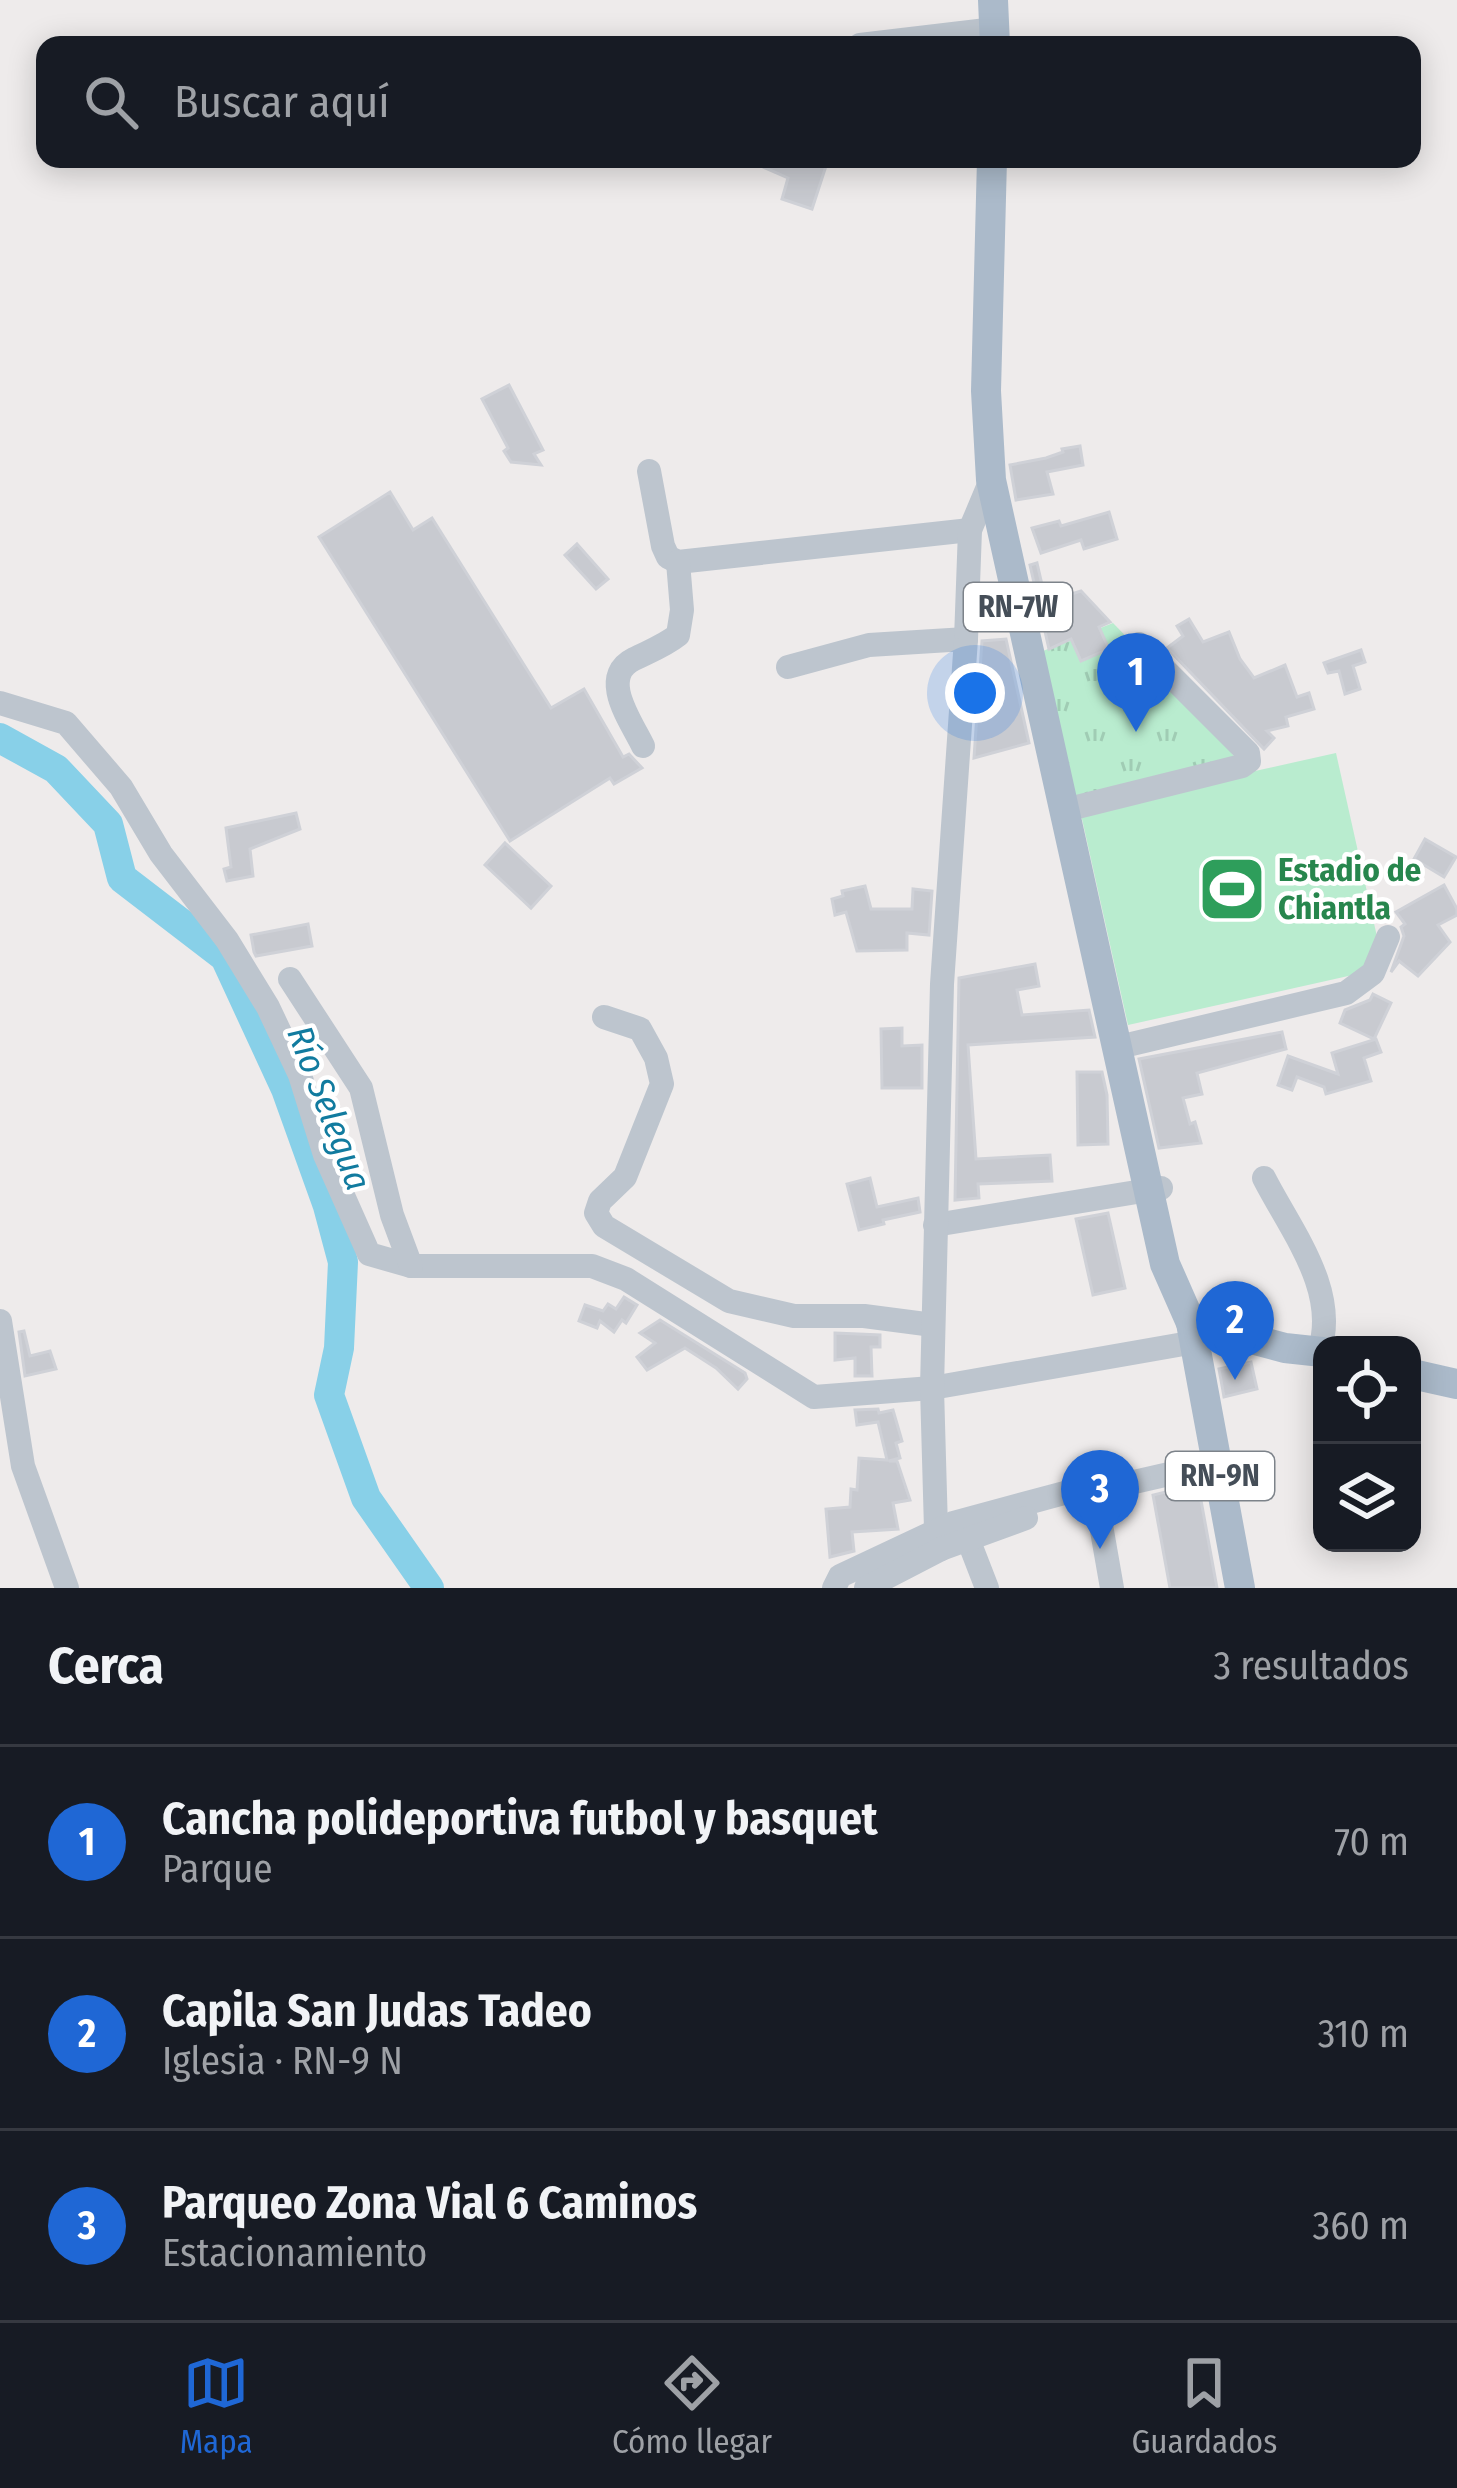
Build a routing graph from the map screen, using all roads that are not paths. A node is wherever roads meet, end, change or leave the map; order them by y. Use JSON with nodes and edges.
{"nodes":[{"id":1,"x":994,"y":25,"type":"edge"},
{"id":2,"x":920,"y":36,"type":"edge"},
{"id":3,"x":992,"y":168,"type":"edge"},
{"id":4,"x":649,"y":471,"type":"dead end"},
{"id":5,"x":991,"y":480,"type":"junction"},
{"id":6,"x":970,"y":530,"type":"junction"},
{"id":7,"x":678,"y":562,"type":"junction"},
{"id":8,"x":966,"y":638,"type":"junction"},
{"id":9,"x":1139,"y":644,"type":"dead end"},
{"id":10,"x":788,"y":667,"type":"dead end"},
{"id":11,"x":0,"y":703,"type":"edge"},
{"id":12,"x":643,"y":746,"type":"dead end"},
{"id":13,"x":1065,"y":810,"type":"junction"},
{"id":14,"x":1388,"y":937,"type":"dead end"},
{"id":15,"x":290,"y":979,"type":"dead end"},
{"id":16,"x":604,"y":1017,"type":"dead end"},
{"id":17,"x":1119,"y":1047,"type":"junction"},
{"id":18,"x":1264,"y":1178,"type":"dead end"},
{"id":19,"x":1155,"y":1190,"type":"junction"},
{"id":20,"x":935,"y":1225,"type":"junction"},
{"id":21,"x":411,"y":1266,"type":"junction"},
{"id":22,"x":0,"y":1322,"type":"edge"},
{"id":23,"x":933,"y":1325,"type":"junction"},
{"id":24,"x":1324,"y":1336,"type":"edge"},
{"id":25,"x":1195,"y":1343,"type":"junction"},
{"id":26,"x":1313,"y":1351,"type":"edge"},
{"id":27,"x":1421,"y":1376,"type":"edge"},
{"id":28,"x":1457,"y":1384,"type":"edge"},
{"id":29,"x":932,"y":1388,"type":"junction"},
{"id":30,"x":1217,"y":1463,"type":"junction"},
{"id":31,"x":11,"y":1466,"type":"edge"},
{"id":32,"x":1092,"y":1491,"type":"junction"},
{"id":33,"x":938,"y":1539,"type":"junction"},
{"id":34,"x":968,"y":1539,"type":"junction"},
{"id":35,"x":68,"y":1588,"type":"edge"},
{"id":36,"x":834,"y":1588,"type":"edge"},
{"id":37,"x":866,"y":1588,"type":"edge"},
{"id":38,"x":987,"y":1588,"type":"edge"},
{"id":39,"x":1112,"y":1588,"type":"edge"},
{"id":40,"x":1240,"y":1588,"type":"edge"}],
"edges":[{"from":1,"to":2,"type":"street"},
{"from":3,"to":5,"type":"main road","number":"RN-7W"},
{"from":4,"to":7,"type":"street"},
{"from":5,"to":6,"type":"street"},
{"from":5,"to":13,"type":"main road","number":"RN-7W"},
{"from":6,"to":7,"type":"street"},
{"from":6,"to":8,"type":"street"},
{"from":7,"to":12,"type":"street"},
{"from":8,"to":10,"type":"street"},
{"from":8,"to":20,"type":"street"},
{"from":9,"to":13,"type":"street"},
{"from":11,"to":21,"type":"street"},
{"from":13,"to":17,"type":"main road","number":"RN-7W"},
{"from":14,"to":17,"type":"street"},
{"from":15,"to":21,"type":"street"},
{"from":16,"to":23,"type":"street"},
{"from":17,"to":19,"type":"main road","number":"RN-7W"},
{"from":18,"to":24,"type":"street"},
{"from":19,"to":20,"type":"street"},
{"from":19,"to":25,"type":"main road","number":"RN-7W"},
{"from":20,"to":23,"type":"street"},
{"from":21,"to":29,"type":"street"},
{"from":22,"to":31,"type":"street"},
{"from":23,"to":29,"type":"street"},
{"from":25,"to":26,"type":"main road"},
{"from":25,"to":29,"type":"street"},
{"from":25,"to":30,"type":"main road","number":"RN-9N"},
{"from":27,"to":28,"type":"main road"},
{"from":29,"to":33,"type":"street"},
{"from":30,"to":32,"type":"street"},
{"from":30,"to":40,"type":"main road","number":"RN-9N"},
{"from":31,"to":35,"type":"street"},
{"from":32,"to":33,"type":"street"},
{"from":32,"to":34,"type":"street"},
{"from":32,"to":39,"type":"street"},
{"from":33,"to":34,"type":"street"},
{"from":33,"to":36,"type":"street"},
{"from":33,"to":37,"type":"street"},
{"from":34,"to":38,"type":"street"}]}
